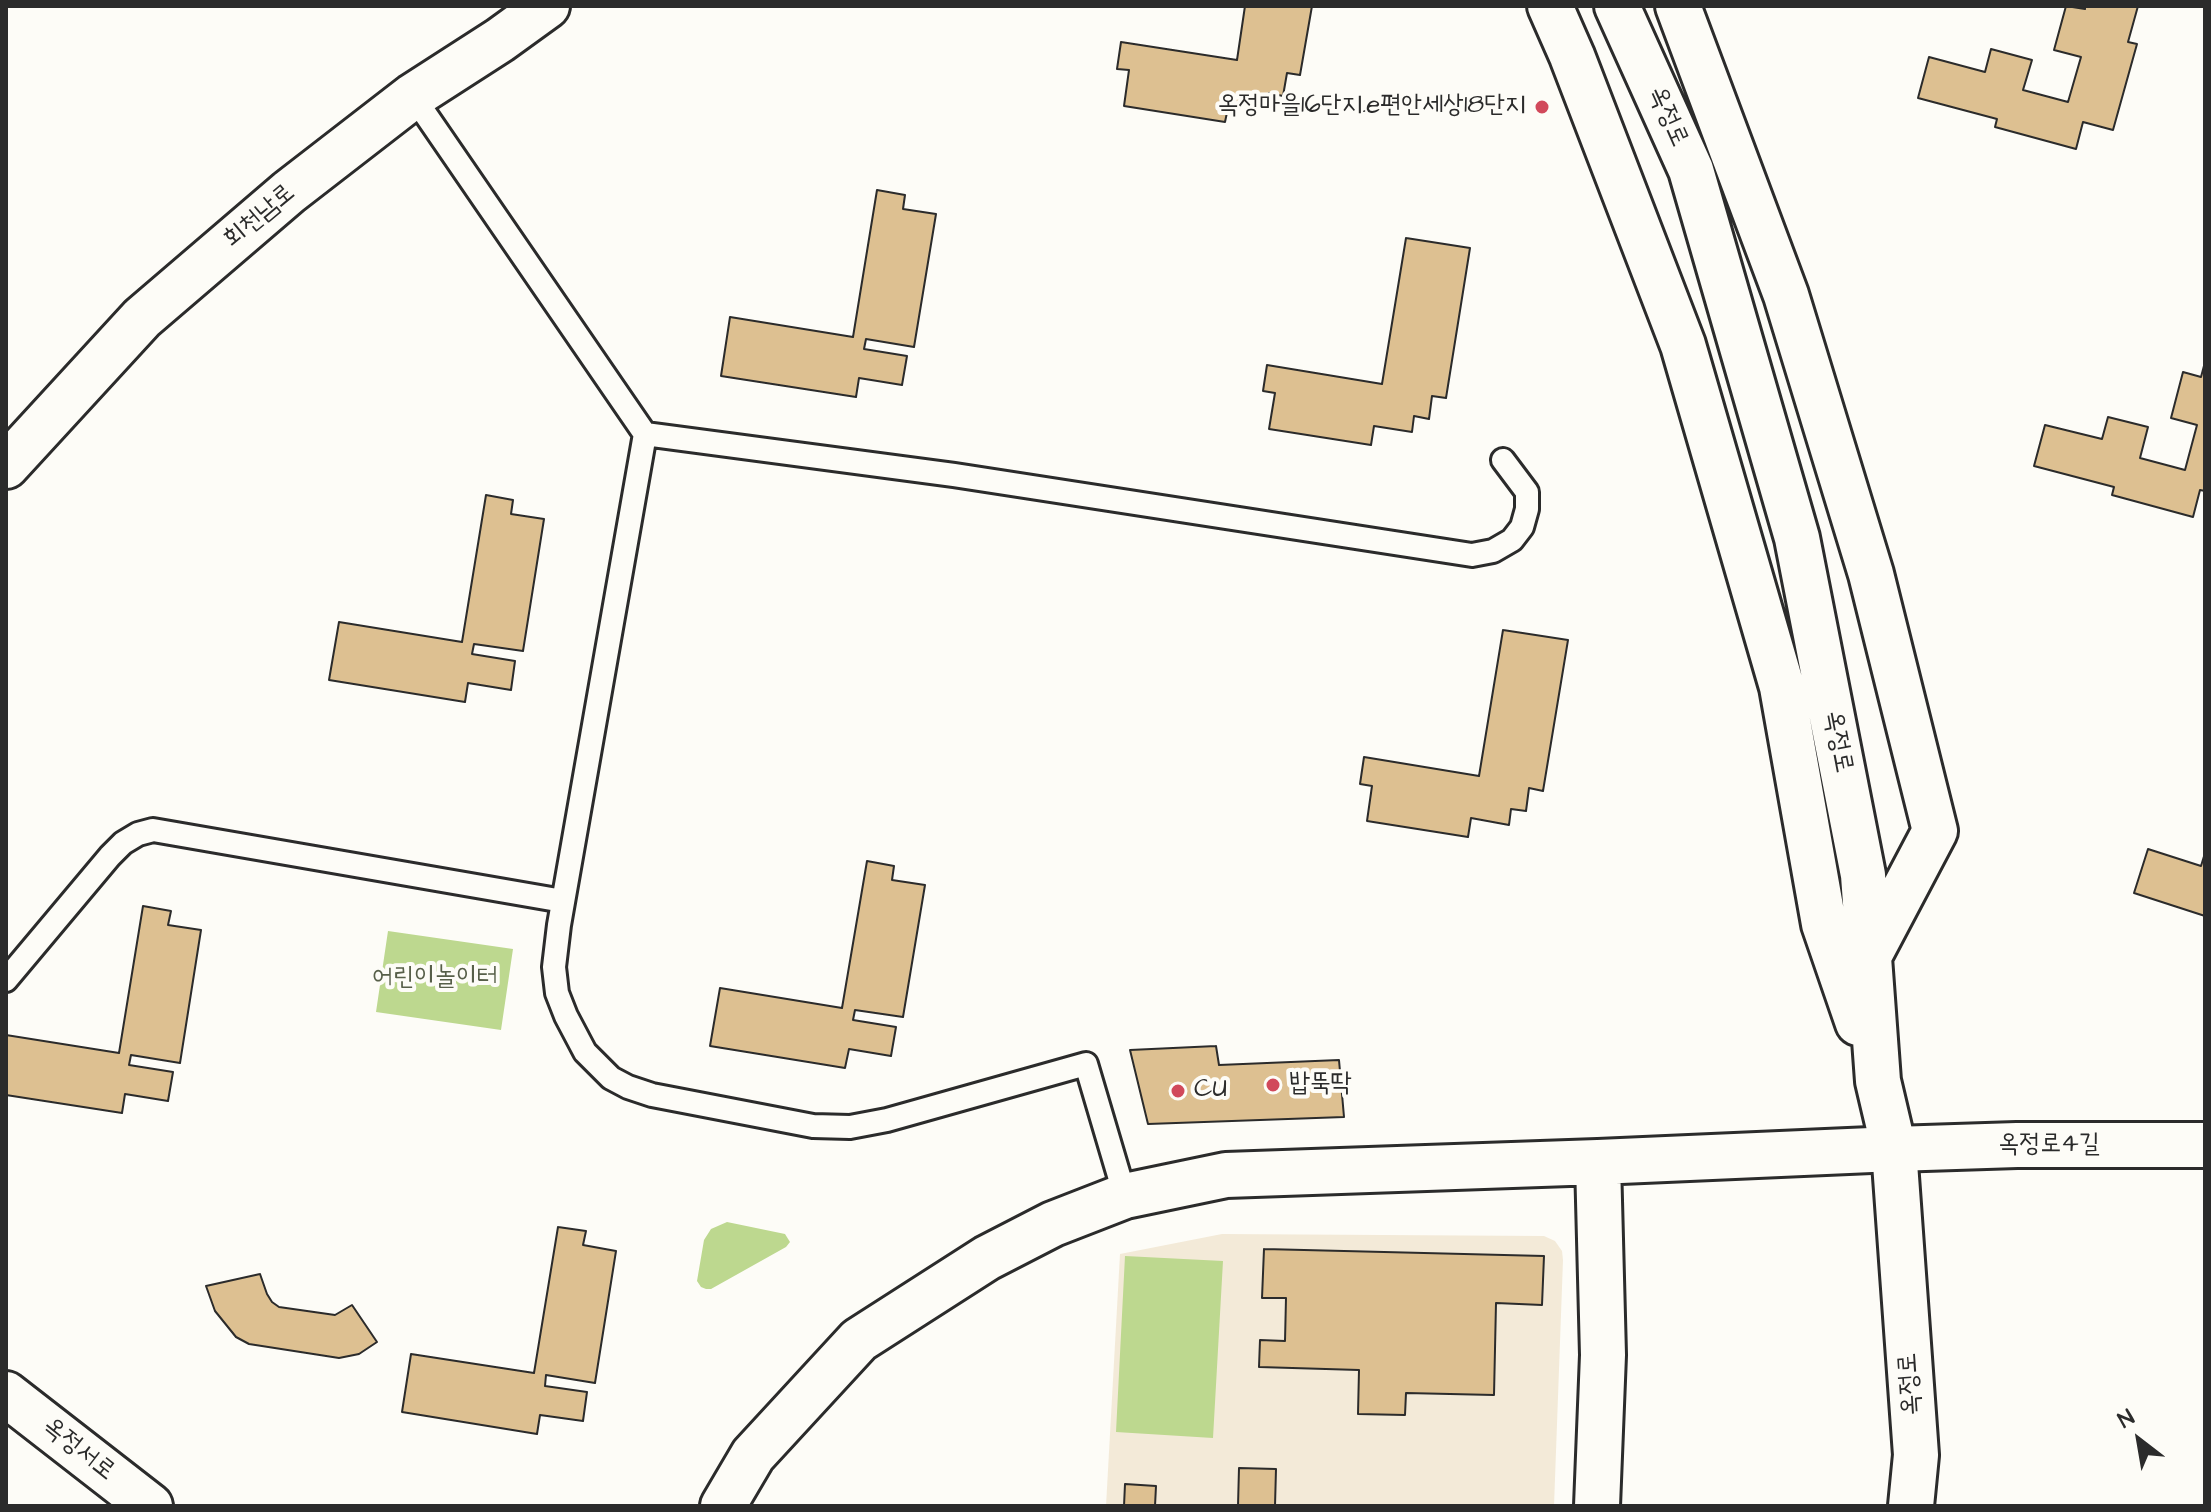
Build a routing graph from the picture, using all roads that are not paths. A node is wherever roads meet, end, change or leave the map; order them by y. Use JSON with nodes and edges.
{"nodes":[{"id":1,"x":547,"y":6,"type":"edge"},
{"id":2,"x":1550,"y":6,"type":"edge"},
{"id":3,"x":1617,"y":6,"type":"edge"},
{"id":4,"x":1678,"y":6,"type":"edge"},
{"id":5,"x":413,"y":96,"type":"junction"},
{"id":6,"x":645,"y":434,"type":"junction"},
{"id":7,"x":1503,"y":460,"type":"dead end"},
{"id":8,"x":6,"y":466,"type":"edge"},
{"id":9,"x":563,"y":901,"type":"junction"},
{"id":10,"x":1869,"y":956,"type":"junction"},
{"id":11,"x":6,"y":980,"type":"edge"},
{"id":12,"x":1878,"y":1081,"type":"junction"},
{"id":13,"x":2205,"y":1145,"type":"edge"},
{"id":14,"x":1894,"y":1149,"type":"junction"},
{"id":15,"x":1598,"y":1162,"type":"junction"},
{"id":16,"x":1125,"y":1196,"type":"junction"},
{"id":17,"x":6,"y":1394,"type":"edge"},
{"id":18,"x":150,"y":1506,"type":"edge"},
{"id":19,"x":723,"y":1506,"type":"edge"},
{"id":20,"x":1597,"y":1506,"type":"edge"},
{"id":21,"x":1911,"y":1506,"type":"edge"}],
"edges":[{"from":1,"to":5,"type":"main road","name":"회천남로"},
{"from":2,"to":12,"type":"main road"},
{"from":3,"to":10,"type":"main road","name":"옥정로"},
{"from":4,"to":10,"type":"main road"},
{"from":5,"to":6,"type":"lane"},
{"from":5,"to":8,"type":"main road","name":"회천남로"},
{"from":6,"to":7,"type":"lane"},
{"from":6,"to":9,"type":"lane"},
{"from":9,"to":11,"type":"lane"},
{"from":9,"to":16,"type":"lane"},
{"from":10,"to":12,"type":"main road","name":"옥정로"},
{"from":12,"to":14,"type":"main road","name":"옥정로"},
{"from":13,"to":14,"type":"main road","name":"옥정로4길"},
{"from":14,"to":15,"type":"main road","name":"옥정로4길"},
{"from":14,"to":21,"type":"main road","name":"옥정로"},
{"from":15,"to":16,"type":"main road","name":"옥정로4길"},
{"from":15,"to":20,"type":"main road"},
{"from":16,"to":19,"type":"main road","name":"옥정로4길"},
{"from":17,"to":18,"type":"main road","name":"옥정서로"}]}
